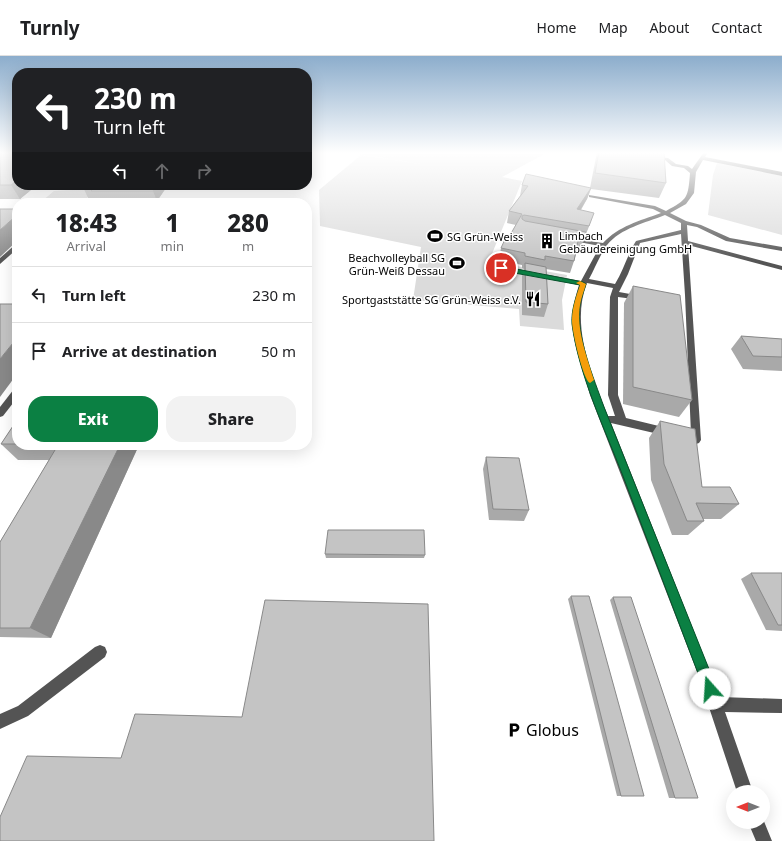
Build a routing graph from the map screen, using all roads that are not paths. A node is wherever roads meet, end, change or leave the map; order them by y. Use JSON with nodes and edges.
{"nodes":[{"id":1,"x":692,"y":189,"type":"edge"},
{"id":2,"x":591,"y":196,"type":"edge"},
{"id":3,"x":666,"y":213,"type":"junction"},
{"id":4,"x":684,"y":226,"type":"junction"},
{"id":5,"x":562,"y":237,"type":"edge"},
{"id":6,"x":684,"y":242,"type":"junction"},
{"id":7,"x":604,"y":245,"type":"junction"},
{"id":8,"x":782,"y":249,"type":"edge"},
{"id":9,"x":12,"y":250,"type":"edge"},
{"id":10,"x":0,"y":262,"type":"edge"},
{"id":11,"x":501,"y":268,"type":"dead end"},
{"id":12,"x":782,"y":268,"type":"edge"},
{"id":13,"x":584,"y":282,"type":"junction"},
{"id":14,"x":616,"y":291,"type":"junction"},
{"id":15,"x":652,"y":300,"type":"edge"},
{"id":16,"x":12,"y":398,"type":"edge"},
{"id":17,"x":0,"y":414,"type":"edge"},
{"id":18,"x":605,"y":420,"type":"junction"},
{"id":19,"x":622,"y":421,"type":"junction"},
{"id":20,"x":100,"y":652,"type":"dead end"},
{"id":21,"x":715,"y":704,"type":"junction"},
{"id":22,"x":782,"y":706,"type":"edge"},
{"id":23,"x":0,"y":722,"type":"edge"},
{"id":24,"x":743,"y":785,"type":"edge"},
{"id":25,"x":759,"y":829,"type":"edge"},
{"id":26,"x":764,"y":841,"type":"edge"}],
"edges":[{"from":1,"to":3,"type":"street"},
{"from":2,"to":3,"type":"street"},
{"from":3,"to":4,"type":"street"},
{"from":3,"to":7,"type":"street"},
{"from":4,"to":6,"type":"street"},
{"from":4,"to":8,"type":"street"},
{"from":4,"to":14,"type":"street"},
{"from":5,"to":7,"type":"street"},
{"from":6,"to":12,"type":"street"},
{"from":6,"to":19,"type":"street"},
{"from":7,"to":13,"type":"street"},
{"from":9,"to":10,"type":"street"},
{"from":11,"to":13,"type":"street"},
{"from":13,"to":14,"type":"street"},
{"from":13,"to":18,"type":"street"},
{"from":14,"to":15,"type":"street"},
{"from":14,"to":19,"type":"street"},
{"from":16,"to":17,"type":"street"},
{"from":18,"to":19,"type":"street"},
{"from":18,"to":21,"type":"street"},
{"from":20,"to":23,"type":"street"},
{"from":21,"to":22,"type":"street"},
{"from":21,"to":24,"type":"street"},
{"from":25,"to":26,"type":"street"}]}
